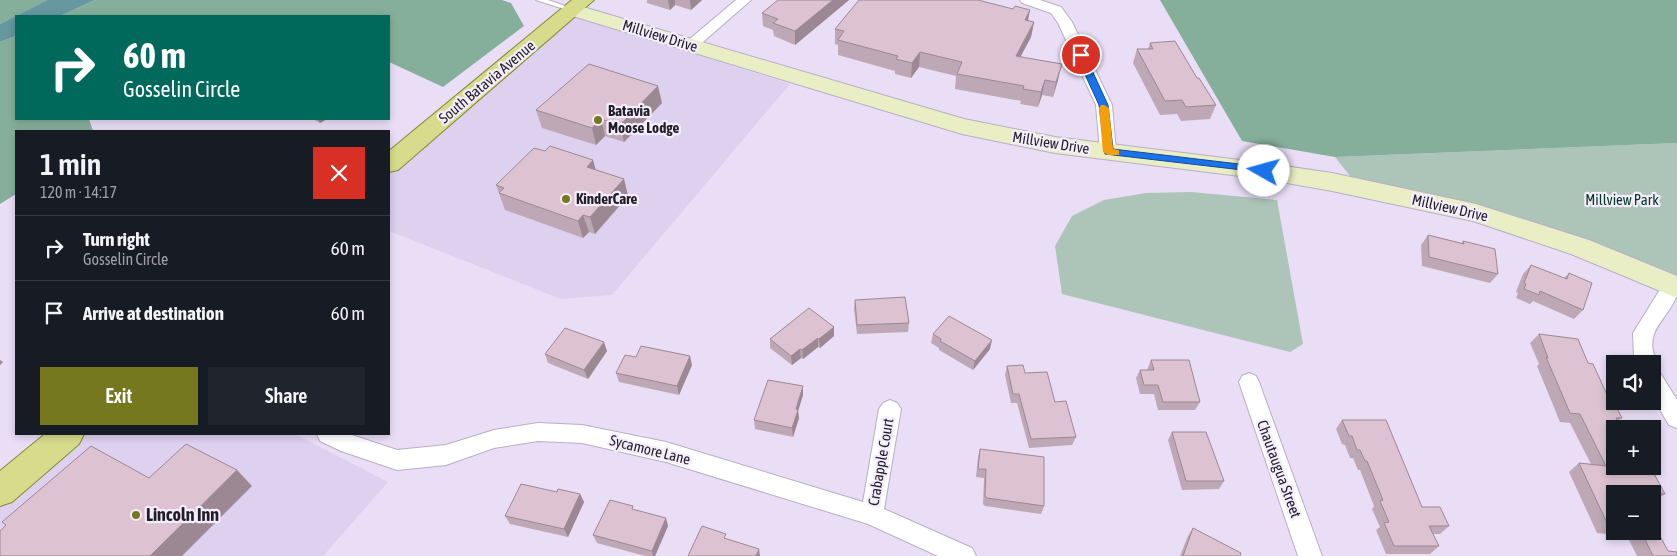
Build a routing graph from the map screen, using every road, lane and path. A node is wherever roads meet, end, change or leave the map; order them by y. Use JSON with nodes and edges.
{"nodes":[{"id":1,"x":540,"y":0,"type":"edge"},
{"id":2,"x":744,"y":0,"type":"edge"},
{"id":3,"x":1027,"y":0,"type":"edge"},
{"id":4,"x":579,"y":5,"type":"edge"},
{"id":5,"x":690,"y":46,"type":"junction"},
{"id":6,"x":1108,"y":152,"type":"junction"},
{"id":7,"x":390,"y":163,"type":"edge"},
{"id":8,"x":1675,"y":286,"type":"edge"},
{"id":9,"x":1644,"y":355,"type":"edge"},
{"id":10,"x":1249,"y":382,"type":"dead end"},
{"id":11,"x":1661,"y":392,"type":"edge"},
{"id":12,"x":890,"y":409,"type":"dead end"},
{"id":13,"x":1677,"y":419,"type":"edge"},
{"id":14,"x":67,"y":435,"type":"edge"},
{"id":15,"x":330,"y":435,"type":"edge"},
{"id":16,"x":0,"y":491,"type":"edge"},
{"id":17,"x":872,"y":514,"type":"junction"},
{"id":18,"x":964,"y":556,"type":"edge"},
{"id":19,"x":1310,"y":556,"type":"edge"}],
"edges":[{"from":1,"to":4,"type":"lane"},
{"from":2,"to":5,"type":"street"},
{"from":3,"to":6,"type":"street"},
{"from":4,"to":5,"type":"street","name":"Millview Drive"},
{"from":4,"to":7,"type":"main road","name":"South Batavia Avenue"},
{"from":5,"to":6,"type":"street","name":"Millview Drive"},
{"from":6,"to":8,"type":"street","name":"Millview Drive"},
{"from":8,"to":9,"type":"street"},
{"from":10,"to":19,"type":"street","name":"Chautaugua Street"},
{"from":11,"to":13,"type":"street"},
{"from":12,"to":17,"type":"street","name":"Crabapple Court"},
{"from":14,"to":16,"type":"main road"},
{"from":15,"to":17,"type":"street","name":"Sycamore Lane"},
{"from":17,"to":18,"type":"street","name":"Sycamore Lane"}]}
